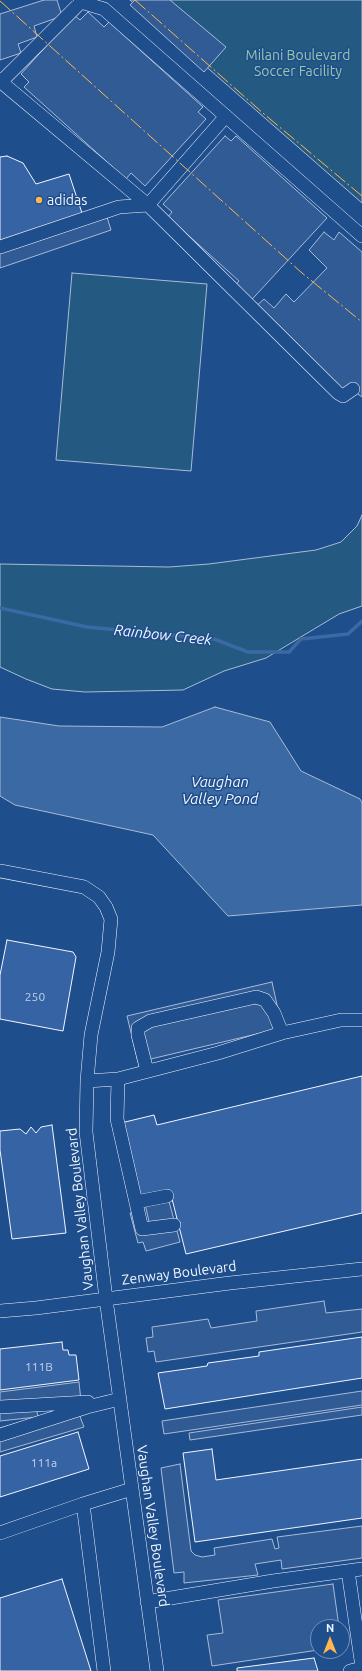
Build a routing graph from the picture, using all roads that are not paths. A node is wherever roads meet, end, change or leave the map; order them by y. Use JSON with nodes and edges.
{"nodes":[{"id":1,"x":81,"y":1,"type":"edge"},
{"id":2,"x":0,"y":81,"type":"edge"},
{"id":3,"x":226,"y":116,"type":"junction"},
{"id":4,"x":148,"y":205,"type":"junction"},
{"id":5,"x":362,"y":236,"type":"edge"},
{"id":6,"x":0,"y":247,"type":"edge"},
{"id":7,"x":353,"y":389,"type":"dead end"},
{"id":8,"x":0,"y":871,"type":"edge"},
{"id":9,"x":362,"y":1020,"type":"edge"},
{"id":10,"x":282,"y":1033,"type":"junction"},
{"id":11,"x":146,"y":1071,"type":"junction"},
{"id":12,"x":118,"y":1079,"type":"junction"},
{"id":13,"x":87,"y":1081,"type":"junction"},
{"id":14,"x":167,"y":1196,"type":"dead end"},
{"id":15,"x":136,"y":1202,"type":"junction"},
{"id":16,"x":174,"y":1225,"type":"dead end"},
{"id":17,"x":362,"y":1269,"type":"edge"},
{"id":18,"x":106,"y":1299,"type":"junction"},
{"id":19,"x":0,"y":1311,"type":"edge"},
{"id":20,"x":115,"y":1400,"type":"junction"},
{"id":21,"x":0,"y":1407,"type":"edge"},
{"id":22,"x":0,"y":1435,"type":"edge"},
{"id":23,"x":132,"y":1489,"type":"junction"},
{"id":24,"x":83,"y":1504,"type":"junction"},
{"id":25,"x":0,"y":1533,"type":"edge"},
{"id":26,"x":362,"y":1569,"type":"edge"},
{"id":27,"x":348,"y":1571,"type":"junction"},
{"id":28,"x":147,"y":1602,"type":"junction"},
{"id":29,"x":362,"y":1667,"type":"edge"},
{"id":30,"x":104,"y":1671,"type":"edge"},
{"id":31,"x":157,"y":1671,"type":"edge"},
{"id":32,"x":350,"y":1671,"type":"edge"}],
"edges":[{"from":1,"to":2,"type":"street"},
{"from":1,"to":3,"type":"street"},
{"from":2,"to":4,"type":"street"},
{"from":3,"to":4,"type":"street"},
{"from":3,"to":5,"type":"street"},
{"from":4,"to":6,"type":"street"},
{"from":4,"to":7,"type":"street"},
{"from":8,"to":13,"type":"street","name":"Vaughan Valley Boulevard"},
{"from":9,"to":10,"type":"street"},
{"from":10,"to":11,"type":"street"},
{"from":10,"to":11,"type":"street"},
{"from":11,"to":12,"type":"street"},
{"from":12,"to":13,"type":"street"},
{"from":12,"to":15,"type":"street"},
{"from":13,"to":18,"type":"street","name":"Vaughan Valley Boulevard"},
{"from":14,"to":15,"type":"street"},
{"from":15,"to":16,"type":"street"},
{"from":17,"to":18,"type":"street","name":"Zenway Boulevard"},
{"from":18,"to":19,"type":"street","name":"Zenway Boulevard"},
{"from":18,"to":20,"type":"street","name":"Vaughan Valley Boulevard"},
{"from":20,"to":21,"type":"street"},
{"from":20,"to":22,"type":"street"},
{"from":20,"to":23,"type":"street","name":"Vaughan Valley Boulevard"},
{"from":23,"to":24,"type":"street"},
{"from":23,"to":28,"type":"street","name":"Vaughan Valley Boulevard"},
{"from":24,"to":25,"type":"street"},
{"from":24,"to":30,"type":"street"},
{"from":26,"to":27,"type":"street"},
{"from":27,"to":28,"type":"street"},
{"from":27,"to":29,"type":"street"},
{"from":28,"to":31,"type":"street","name":"Vaughan Valley Boulevard"},
{"from":29,"to":32,"type":"street"}]}
